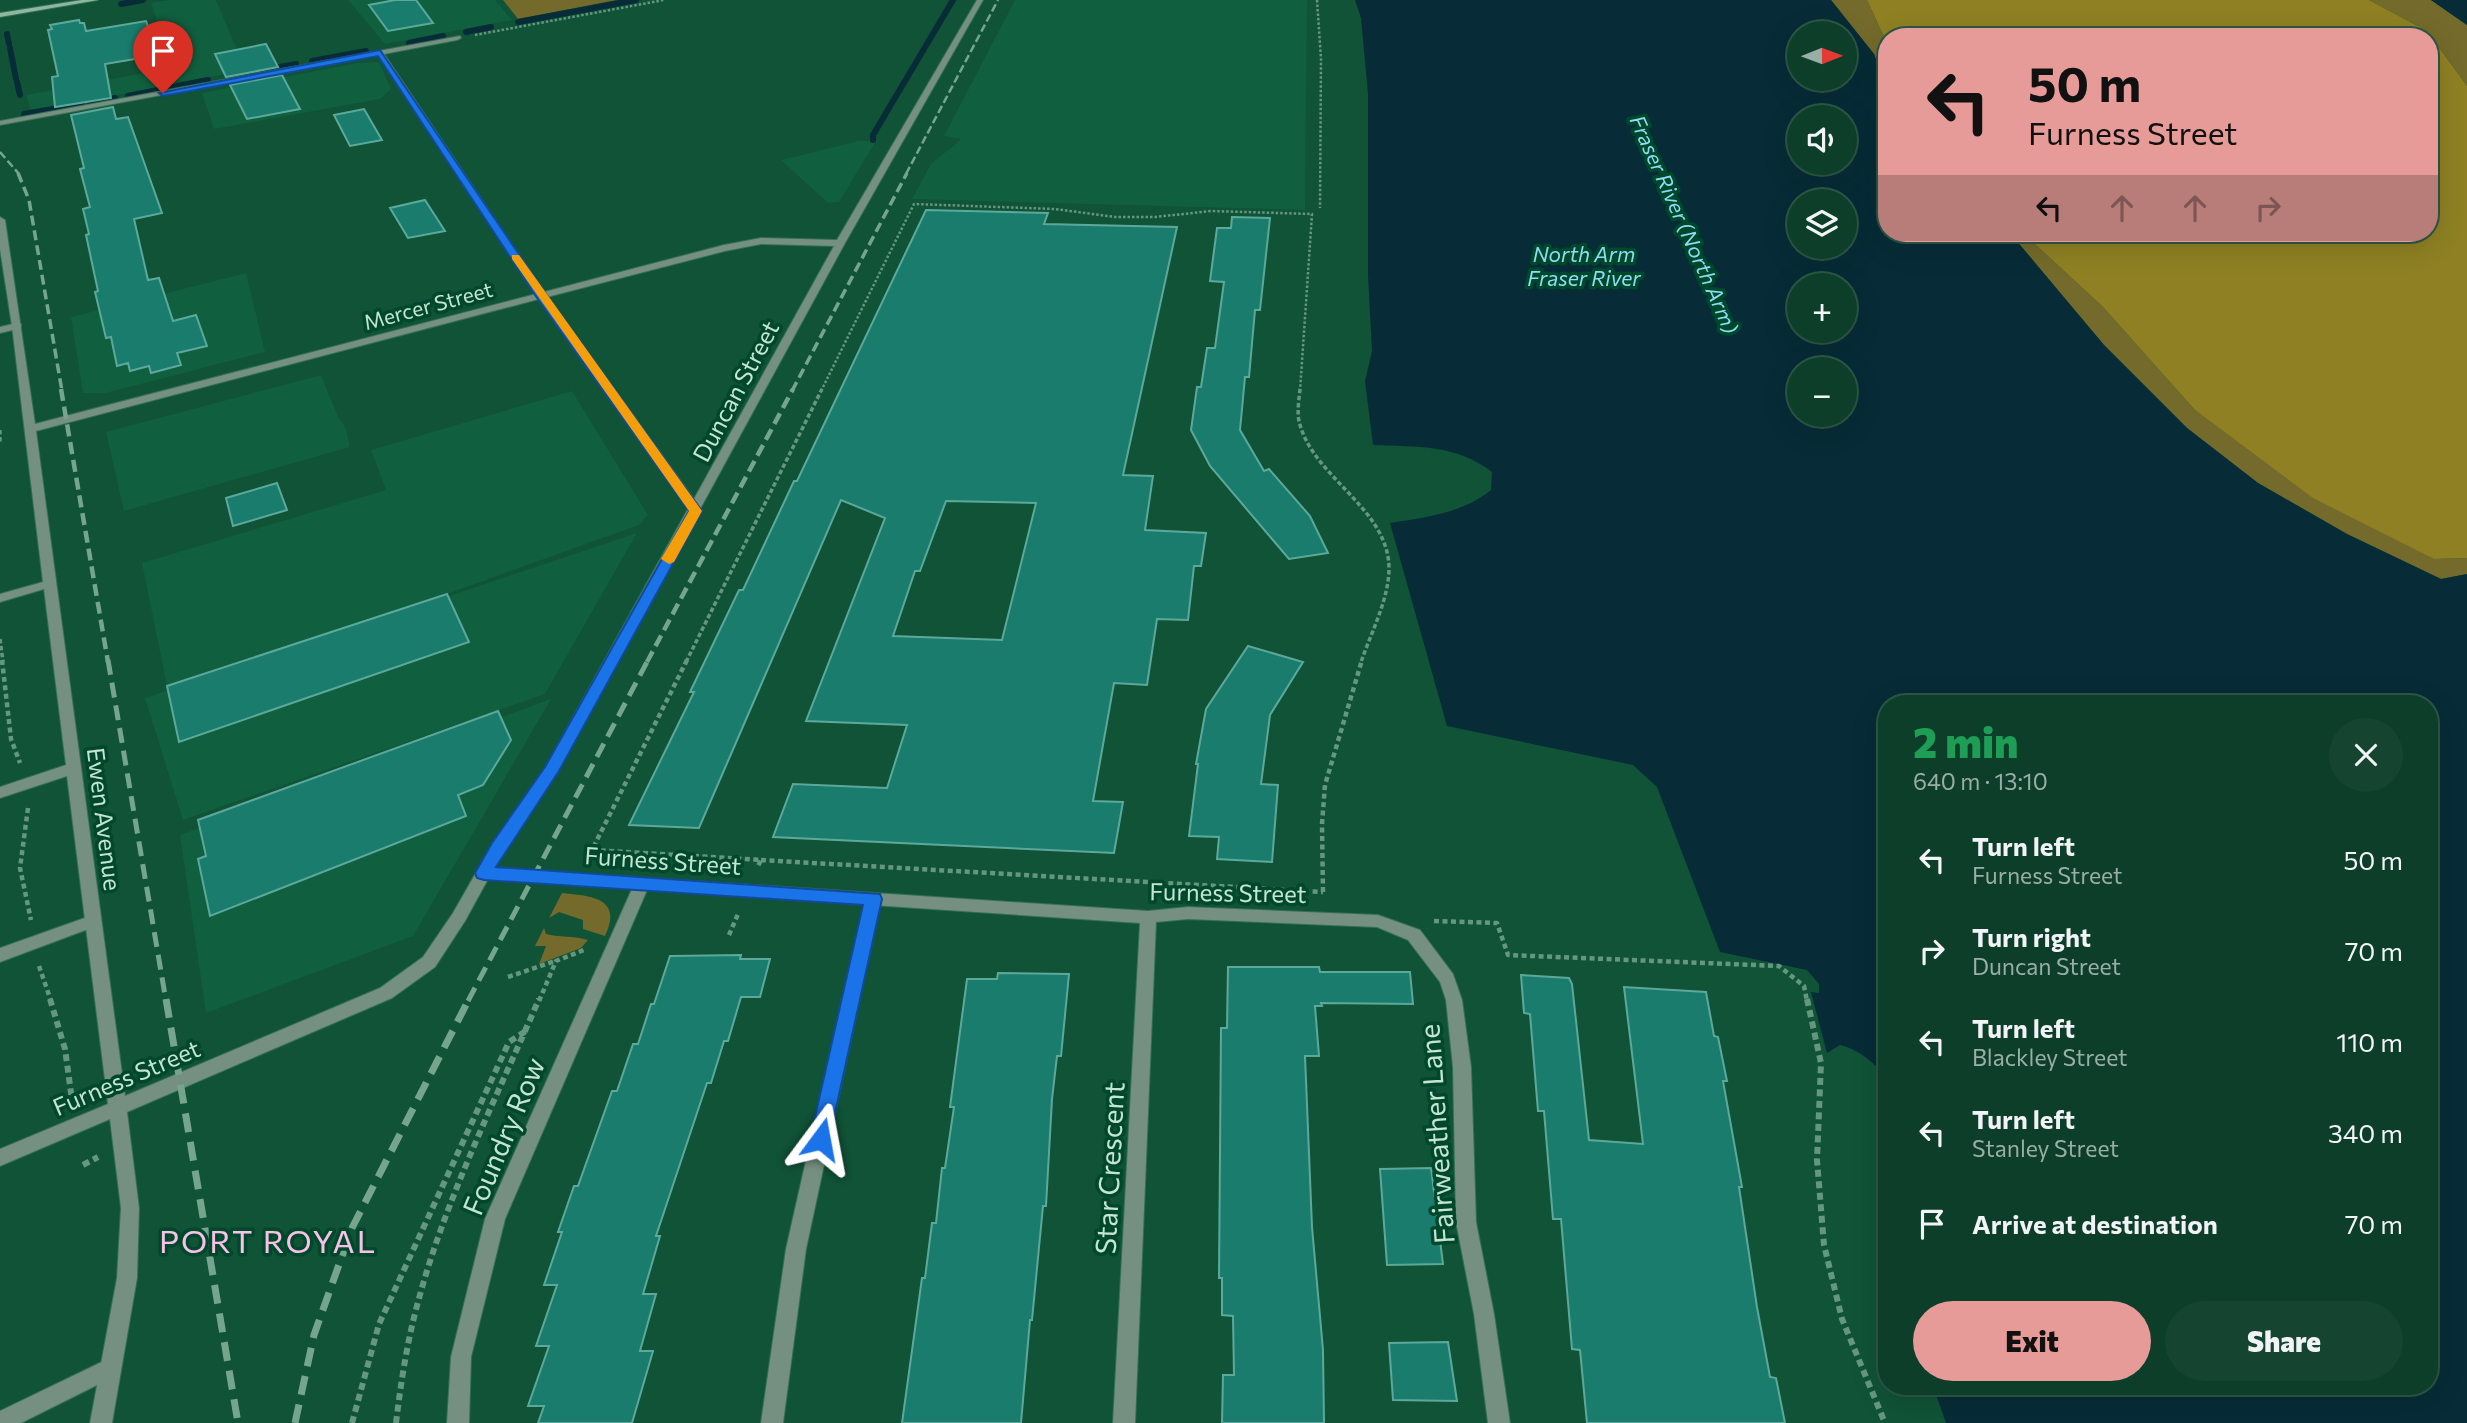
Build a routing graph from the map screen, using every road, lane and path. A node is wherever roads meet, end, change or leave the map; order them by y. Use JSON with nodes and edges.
{"nodes":[{"id":1,"x":51,"y":0,"type":"edge"},
{"id":2,"x":96,"y":0,"type":"edge"},
{"id":3,"x":664,"y":0,"type":"edge"},
{"id":4,"x":980,"y":0,"type":"edge"},
{"id":5,"x":1317,"y":0,"type":"edge"},
{"id":6,"x":0,"y":8,"type":"edge"},
{"id":7,"x":0,"y":15,"type":"edge"},
{"id":8,"x":457,"y":38,"type":"joint"},
{"id":9,"x":380,"y":53,"type":"junction"},
{"id":10,"x":0,"y":123,"type":"edge"},
{"id":11,"x":1320,"y":208,"type":"dead end"},
{"id":12,"x":0,"y":220,"type":"edge"},
{"id":13,"x":840,"y":243,"type":"junction"},
{"id":14,"x":541,"y":295,"type":"junction"},
{"id":15,"x":17,"y":326,"type":"junction"},
{"id":16,"x":0,"y":330,"type":"edge"},
{"id":17,"x":30,"y":429,"type":"junction"},
{"id":18,"x":0,"y":430,"type":"edge"},
{"id":19,"x":0,"y":442,"type":"edge"},
{"id":20,"x":695,"y":511,"type":"junction"},
{"id":21,"x":49,"y":584,"type":"junction"},
{"id":22,"x":0,"y":598,"type":"edge"},
{"id":23,"x":0,"y":639,"type":"edge"},
{"id":24,"x":74,"y":768,"type":"junction"},
{"id":25,"x":23,"y":771,"type":"dead end"},
{"id":26,"x":0,"y":793,"type":"edge"},
{"id":27,"x":32,"y":797,"type":"dead end"},
{"id":28,"x":761,"y":860,"type":"junction"},
{"id":29,"x":484,"y":873,"type":"junction"},
{"id":30,"x":755,"y":875,"type":"dead end"},
{"id":31,"x":642,"y":883,"type":"junction"},
{"id":32,"x":1322,"y":891,"type":"junction"},
{"id":33,"x":1334,"y":894,"type":"dead end"},
{"id":34,"x":873,"y":899,"type":"junction"},
{"id":35,"x":738,"y":914,"type":"dead end"},
{"id":36,"x":1148,"y":916,"type":"junction"},
{"id":37,"x":93,"y":921,"type":"junction"},
{"id":38,"x":1418,"y":927,"type":"junction"},
{"id":39,"x":34,"y":931,"type":"dead end"},
{"id":40,"x":729,"y":935,"type":"dead end"},
{"id":41,"x":594,"y":944,"type":"dead end"},
{"id":42,"x":35,"y":952,"type":"dead end"},
{"id":43,"x":0,"y":955,"type":"edge"},
{"id":44,"x":556,"y":961,"type":"junction"},
{"id":45,"x":508,"y":977,"type":"dead end"},
{"id":46,"x":526,"y":1031,"type":"junction"},
{"id":47,"x":72,"y":1102,"type":"dead end"},
{"id":48,"x":117,"y":1107,"type":"junction"},
{"id":49,"x":0,"y":1158,"type":"edge"},
{"id":50,"x":110,"y":1368,"type":"junction"},
{"id":51,"x":0,"y":1422,"type":"edge"},
{"id":52,"x":101,"y":1423,"type":"edge"},
{"id":53,"x":352,"y":1423,"type":"edge"},
{"id":54,"x":396,"y":1423,"type":"edge"},
{"id":55,"x":457,"y":1423,"type":"edge"},
{"id":56,"x":772,"y":1423,"type":"edge"},
{"id":57,"x":1124,"y":1423,"type":"edge"},
{"id":58,"x":1499,"y":1423,"type":"edge"},
{"id":59,"x":1885,"y":1423,"type":"edge"}],
"edges":[{"from":1,"to":6,"type":"main road"},
{"from":2,"to":7,"type":"main road"},
{"from":3,"to":8,"type":"path"},
{"from":4,"to":13,"type":"street","name":"Duncan Street"},
{"from":5,"to":11,"type":"path"},
{"from":8,"to":9,"type":"street"},
{"from":9,"to":10,"type":"street"},
{"from":9,"to":14,"type":"street"},
{"from":12,"to":15,"type":"street","name":"Ewen Avenue"},
{"from":13,"to":14,"type":"street","name":"Mercer Street"},
{"from":13,"to":20,"type":"street","name":"Duncan Street"},
{"from":14,"to":17,"type":"street","name":"Mercer Street"},
{"from":14,"to":20,"type":"street"},
{"from":15,"to":16,"type":"street"},
{"from":15,"to":17,"type":"street","name":"Ewen Avenue"},
{"from":17,"to":21,"type":"street","name":"Ewen Avenue"},
{"from":18,"to":19,"type":"path"},
{"from":20,"to":29,"type":"street","name":"Duncan Street"},
{"from":21,"to":22,"type":"street"},
{"from":21,"to":24,"type":"street","name":"Ewen Avenue"},
{"from":23,"to":25,"type":"path"},
{"from":24,"to":26,"type":"street"},
{"from":24,"to":37,"type":"street","name":"Ewen Avenue"},
{"from":27,"to":39,"type":"path"},
{"from":28,"to":30,"type":"path"},
{"from":28,"to":32,"type":"path"},
{"from":28,"to":32,"type":"path"},
{"from":29,"to":31,"type":"street","name":"Furness Street"},
{"from":29,"to":48,"type":"street","name":"Furness Street"},
{"from":31,"to":34,"type":"street","name":"Furness Street"},
{"from":31,"to":55,"type":"street","name":"Foundry Row"},
{"from":32,"to":33,"type":"path"},
{"from":34,"to":36,"type":"street","name":"Furness Street"},
{"from":34,"to":56,"type":"street"},
{"from":35,"to":40,"type":"path"},
{"from":36,"to":38,"type":"street","name":"Furness Street"},
{"from":36,"to":57,"type":"street","name":"Star Crescent"},
{"from":37,"to":43,"type":"street"},
{"from":37,"to":48,"type":"street","name":"Ewen Avenue"},
{"from":38,"to":58,"type":"street","name":"Fairweather Lane"},
{"from":38,"to":59,"type":"path"},
{"from":41,"to":44,"type":"path"},
{"from":42,"to":47,"type":"path"},
{"from":44,"to":45,"type":"path"},
{"from":44,"to":46,"type":"path"},
{"from":46,"to":53,"type":"path"},
{"from":46,"to":54,"type":"path"},
{"from":48,"to":49,"type":"street","name":"Furness Street"},
{"from":48,"to":50,"type":"street","name":"Ewen Avenue"},
{"from":50,"to":51,"type":"street"},
{"from":50,"to":52,"type":"street","name":"Ewen Avenue"}]}
